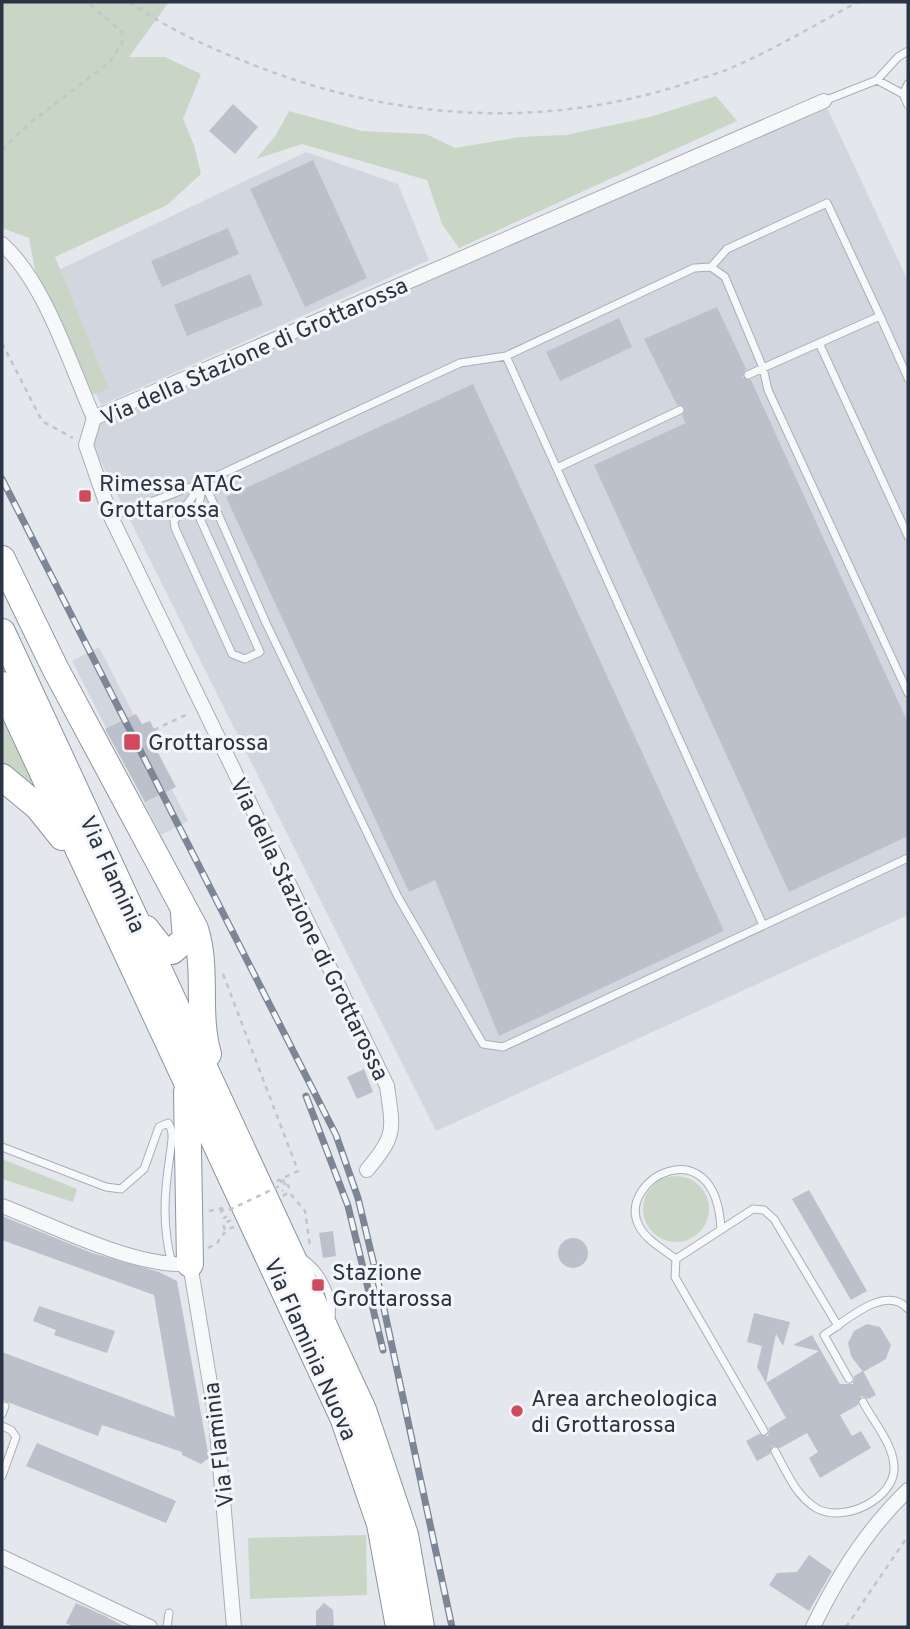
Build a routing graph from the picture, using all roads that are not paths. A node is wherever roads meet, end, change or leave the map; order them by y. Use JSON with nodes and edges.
{"nodes":[{"id":1,"x":908,"y":51,"type":"edge"},
{"id":2,"x":877,"y":80,"type":"junction"},
{"id":3,"x":908,"y":84,"type":"edge"},
{"id":4,"x":903,"y":94,"type":"junction"},
{"id":5,"x":824,"y":101,"type":"joint"},
{"id":6,"x":908,"y":105,"type":"edge"},
{"id":7,"x":2,"y":244,"type":"edge"},
{"id":8,"x":711,"y":267,"type":"junction"},
{"id":9,"x":880,"y":316,"type":"junction"},
{"id":10,"x":819,"y":343,"type":"junction"},
{"id":11,"x":506,"y":356,"type":"junction"},
{"id":12,"x":763,"y":368,"type":"junction"},
{"id":13,"x":748,"y":375,"type":"dead end"},
{"id":14,"x":908,"y":378,"type":"edge"},
{"id":15,"x":680,"y":410,"type":"dead end"},
{"id":16,"x":94,"y":418,"type":"junction"},
{"id":17,"x":556,"y":468,"type":"junction"},
{"id":18,"x":204,"y":482,"type":"junction"},
{"id":19,"x":111,"y":517,"type":"junction"},
{"id":20,"x":908,"y":537,"type":"edge"},
{"id":21,"x":2,"y":559,"type":"edge"},
{"id":22,"x":2,"y":632,"type":"edge"},
{"id":23,"x":2,"y":685,"type":"edge"},
{"id":24,"x":908,"y":693,"type":"edge"},
{"id":25,"x":2,"y":777,"type":"edge"},
{"id":26,"x":908,"y":858,"type":"edge"},
{"id":27,"x":182,"y":906,"type":"junction"},
{"id":28,"x":118,"y":907,"type":"junction"},
{"id":29,"x":763,"y":925,"type":"junction"},
{"id":30,"x":187,"y":1084,"type":"junction"},
{"id":31,"x":226,"y":1116,"type":"junction"},
{"id":32,"x":2,"y":1147,"type":"edge"},
{"id":33,"x":367,"y":1170,"type":"dead end"},
{"id":34,"x":2,"y":1206,"type":"edge"},
{"id":35,"x":721,"y":1230,"type":"junction"},
{"id":36,"x":189,"y":1259,"type":"junction"},
{"id":37,"x":676,"y":1259,"type":"junction"},
{"id":38,"x":908,"y":1309,"type":"edge"},
{"id":39,"x":838,"y":1326,"type":"junction"},
{"id":40,"x":849,"y":1379,"type":"dead end"},
{"id":41,"x":863,"y":1402,"type":"dead end"},
{"id":42,"x":2,"y":1426,"type":"edge"},
{"id":43,"x":764,"y":1431,"type":"dead end"},
{"id":44,"x":775,"y":1451,"type":"dead end"},
{"id":45,"x":2,"y":1476,"type":"edge"},
{"id":46,"x":908,"y":1490,"type":"edge"},
{"id":47,"x":2,"y":1557,"type":"edge"},
{"id":48,"x":169,"y":1613,"type":"dead end"},
{"id":49,"x":415,"y":1625,"type":"edge"},
{"id":50,"x":150,"y":1627,"type":"edge"},
{"id":51,"x":167,"y":1627,"type":"edge"},
{"id":52,"x":234,"y":1627,"type":"edge"},
{"id":53,"x":813,"y":1627,"type":"edge"}],
"edges":[{"from":1,"to":2,"type":"lane"},
{"from":2,"to":4,"type":"lane"},
{"from":2,"to":5,"type":"lane"},
{"from":3,"to":4,"type":"lane"},
{"from":4,"to":6,"type":"lane"},
{"from":5,"to":16,"type":"street","name":"Via della Stazione di Grottarossa"},
{"from":7,"to":16,"type":"street"},
{"from":8,"to":9,"type":"lane"},
{"from":8,"to":11,"type":"lane"},
{"from":8,"to":12,"type":"lane"},
{"from":9,"to":10,"type":"lane"},
{"from":9,"to":14,"type":"lane"},
{"from":10,"to":12,"type":"lane"},
{"from":10,"to":20,"type":"lane"},
{"from":11,"to":17,"type":"lane"},
{"from":11,"to":18,"type":"lane"},
{"from":12,"to":13,"type":"lane"},
{"from":12,"to":24,"type":"lane"},
{"from":15,"to":17,"type":"lane"},
{"from":16,"to":19,"type":"street","name":"Via della Stazione di Grottarossa"},
{"from":17,"to":29,"type":"lane"},
{"from":18,"to":18,"type":"lane"},
{"from":18,"to":19,"type":"lane"},
{"from":18,"to":29,"type":"lane"},
{"from":19,"to":33,"type":"street","name":"Via della Stazione di Grottarossa"},
{"from":21,"to":27,"type":"highway"},
{"from":22,"to":28,"type":"highway","name":"Via Flaminia"},
{"from":23,"to":28,"type":"highway","name":"Via Flaminia"},
{"from":25,"to":28,"type":"highway"},
{"from":26,"to":29,"type":"lane"},
{"from":27,"to":28,"type":"highway"},
{"from":27,"to":31,"type":"highway"},
{"from":28,"to":30,"type":"highway","name":"Via Flaminia"},
{"from":28,"to":31,"type":"highway","name":"Via Flaminia"},
{"from":30,"to":36,"type":"highway"},
{"from":30,"to":49,"type":"highway","name":"Via Flaminia Nuova"},
{"from":31,"to":49,"type":"highway","name":"Via Flaminia Nuova"},
{"from":32,"to":36,"type":"lane"},
{"from":34,"to":36,"type":"street"},
{"from":35,"to":37,"type":"lane"},
{"from":35,"to":37,"type":"lane"},
{"from":35,"to":39,"type":"lane"},
{"from":36,"to":52,"type":"street","name":"Via Flaminia"},
{"from":37,"to":43,"type":"lane"},
{"from":38,"to":39,"type":"lane"},
{"from":39,"to":40,"type":"lane"},
{"from":41,"to":44,"type":"lane"},
{"from":42,"to":45,"type":"lane"},
{"from":46,"to":53,"type":"street"},
{"from":47,"to":50,"type":"street"},
{"from":48,"to":51,"type":"lane"}]}
